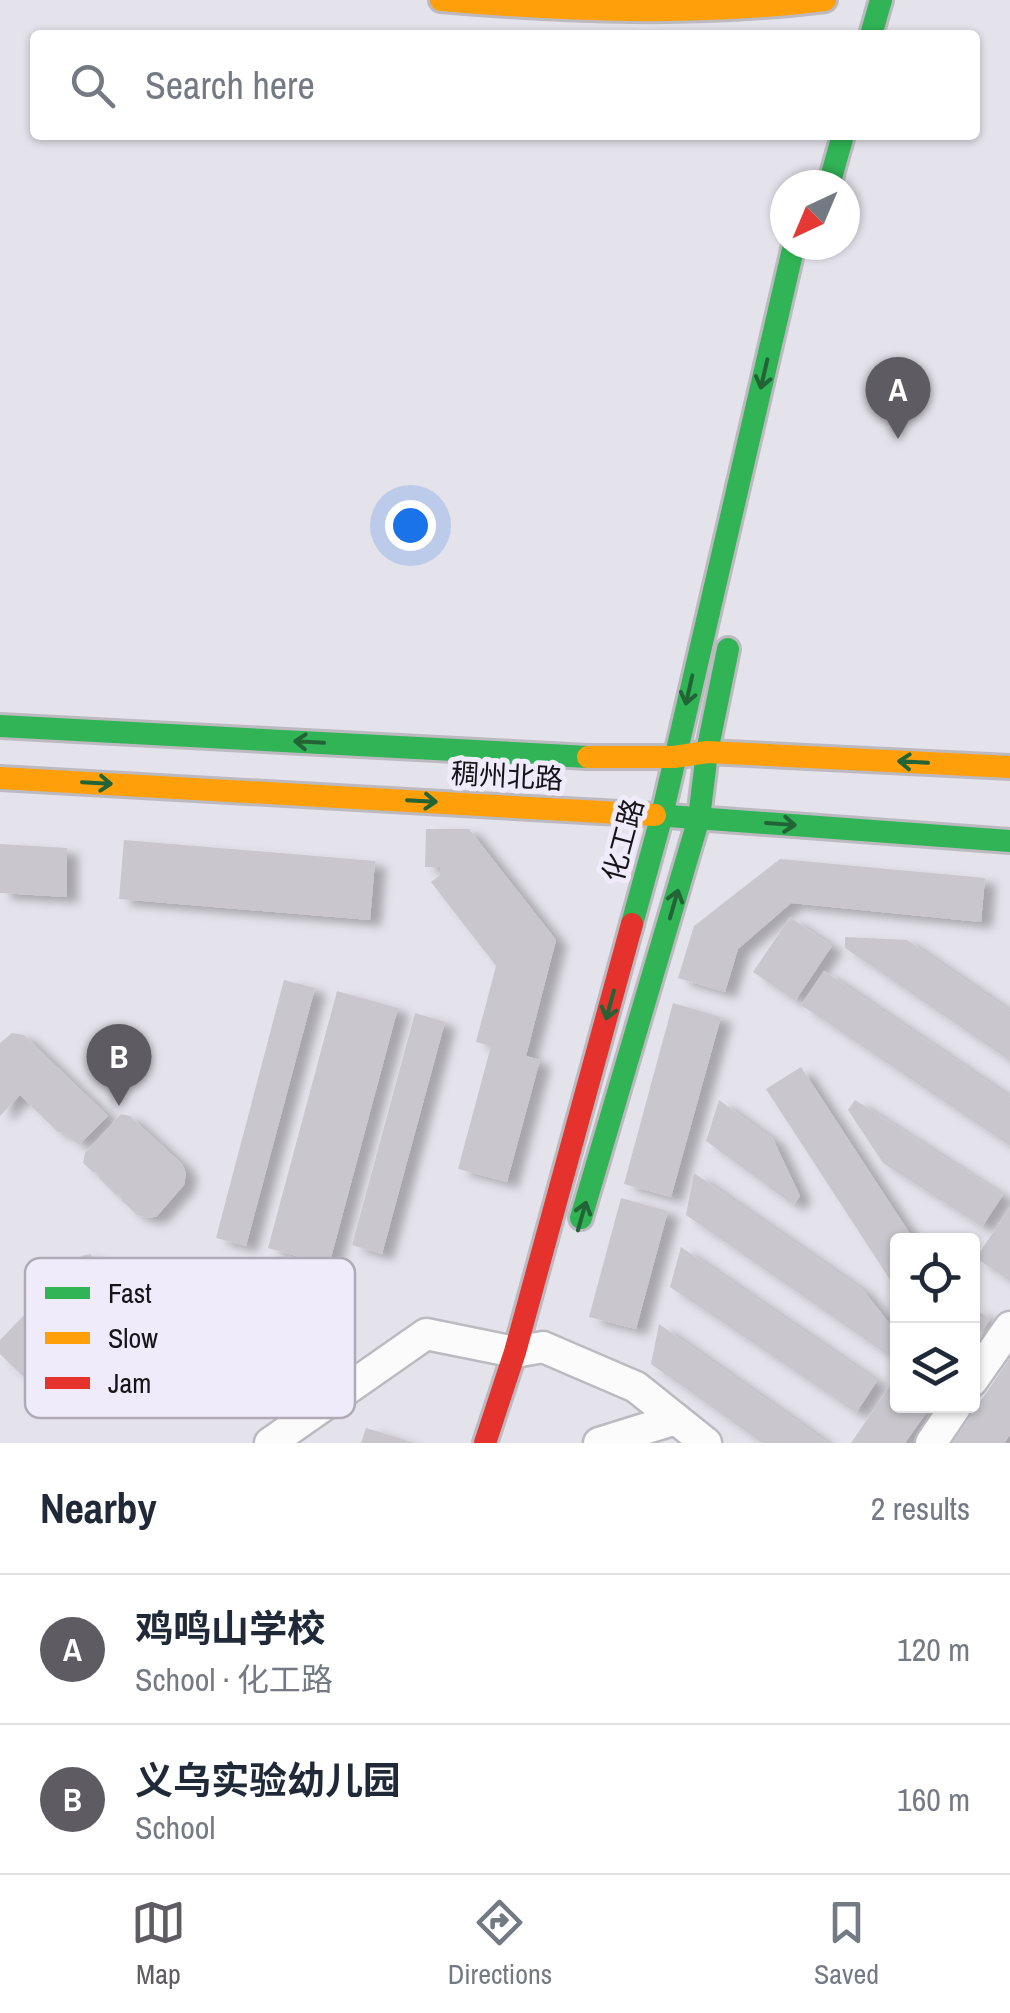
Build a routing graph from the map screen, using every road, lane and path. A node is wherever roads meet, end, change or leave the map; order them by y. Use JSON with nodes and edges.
{"nodes":[{"id":1,"x":442,"y":0,"type":"edge"},
{"id":2,"x":825,"y":0,"type":"edge"},
{"id":3,"x":881,"y":0,"type":"edge"},
{"id":4,"x":873,"y":30,"type":"edge"},
{"id":5,"x":819,"y":140,"type":"edge"},
{"id":6,"x":842,"y":140,"type":"edge"},
{"id":7,"x":812,"y":170,"type":"edge"},
{"id":8,"x":833,"y":170,"type":"edge"},
{"id":9,"x":790,"y":260,"type":"edge"},
{"id":10,"x":809,"y":260,"type":"edge"},
{"id":11,"x":759,"y":499,"type":"dead end"},
{"id":12,"x":731,"y":635,"type":"dead end"},
{"id":13,"x":0,"y":726,"type":"edge"},
{"id":14,"x":707,"y":752,"type":"junction"},
{"id":15,"x":674,"y":757,"type":"junction"},
{"id":16,"x":1010,"y":767,"type":"edge"},
{"id":17,"x":0,"y":778,"type":"edge"},
{"id":18,"x":662,"y":814,"type":"junction"},
{"id":19,"x":700,"y":818,"type":"junction"},
{"id":20,"x":1010,"y":840,"type":"edge"},
{"id":21,"x":576,"y":1234,"type":"dead end"},
{"id":22,"x":1010,"y":1326,"type":"edge"},
{"id":23,"x":535,"y":1342,"type":"junction"},
{"id":24,"x":980,"y":1370,"type":"edge"},
{"id":25,"x":532,"y":1379,"type":"dead end"},
{"id":26,"x":355,"y":1384,"type":"edge"},
{"id":27,"x":951,"y":1413,"type":"edge"},
{"id":28,"x":306,"y":1418,"type":"edge"},
{"id":29,"x":676,"y":1419,"type":"junction"},
{"id":30,"x":270,"y":1443,"type":"edge"},
{"id":31,"x":485,"y":1443,"type":"edge"},
{"id":32,"x":598,"y":1443,"type":"edge"},
{"id":33,"x":706,"y":1443,"type":"edge"},
{"id":34,"x":930,"y":1443,"type":"edge"}],
"edges":[{"from":1,"to":2,"type":"main road"},
{"from":3,"to":4,"type":"main road"},
{"from":5,"to":7,"type":"main road"},
{"from":6,"to":8,"type":"main road"},
{"from":9,"to":15,"type":"main road","name":"化工路","one_way":true},
{"from":10,"to":11,"type":"main road"},
{"from":12,"to":14,"type":"main road"},
{"from":15,"to":13,"type":"main road","name":"稠州北路","one_way":true},
{"from":14,"to":15,"type":"main road","name":"稠州北路"},
{"from":16,"to":14,"type":"main road","name":"稠州北路","one_way":true},
{"from":14,"to":19,"type":"main road"},
{"from":15,"to":18,"type":"main road","name":"化工路"},
{"from":17,"to":18,"type":"main road","name":"稠州北路","one_way":true},
{"from":18,"to":19,"type":"main road","name":"稠州北路"},
{"from":18,"to":23,"type":"main road","name":"化工路","one_way":true},
{"from":19,"to":20,"type":"main road","name":"稠州北路","one_way":true},
{"from":21,"to":19,"type":"main road","one_way":true},
{"from":22,"to":24,"type":"street"},
{"from":23,"to":25,"type":"main road","name":"化工路"},
{"from":23,"to":26,"type":"street"},
{"from":23,"to":29,"type":"street"},
{"from":23,"to":31,"type":"main road","name":"化工路"},
{"from":27,"to":34,"type":"street"},
{"from":28,"to":30,"type":"street"},
{"from":29,"to":32,"type":"street"},
{"from":29,"to":33,"type":"street"}]}
